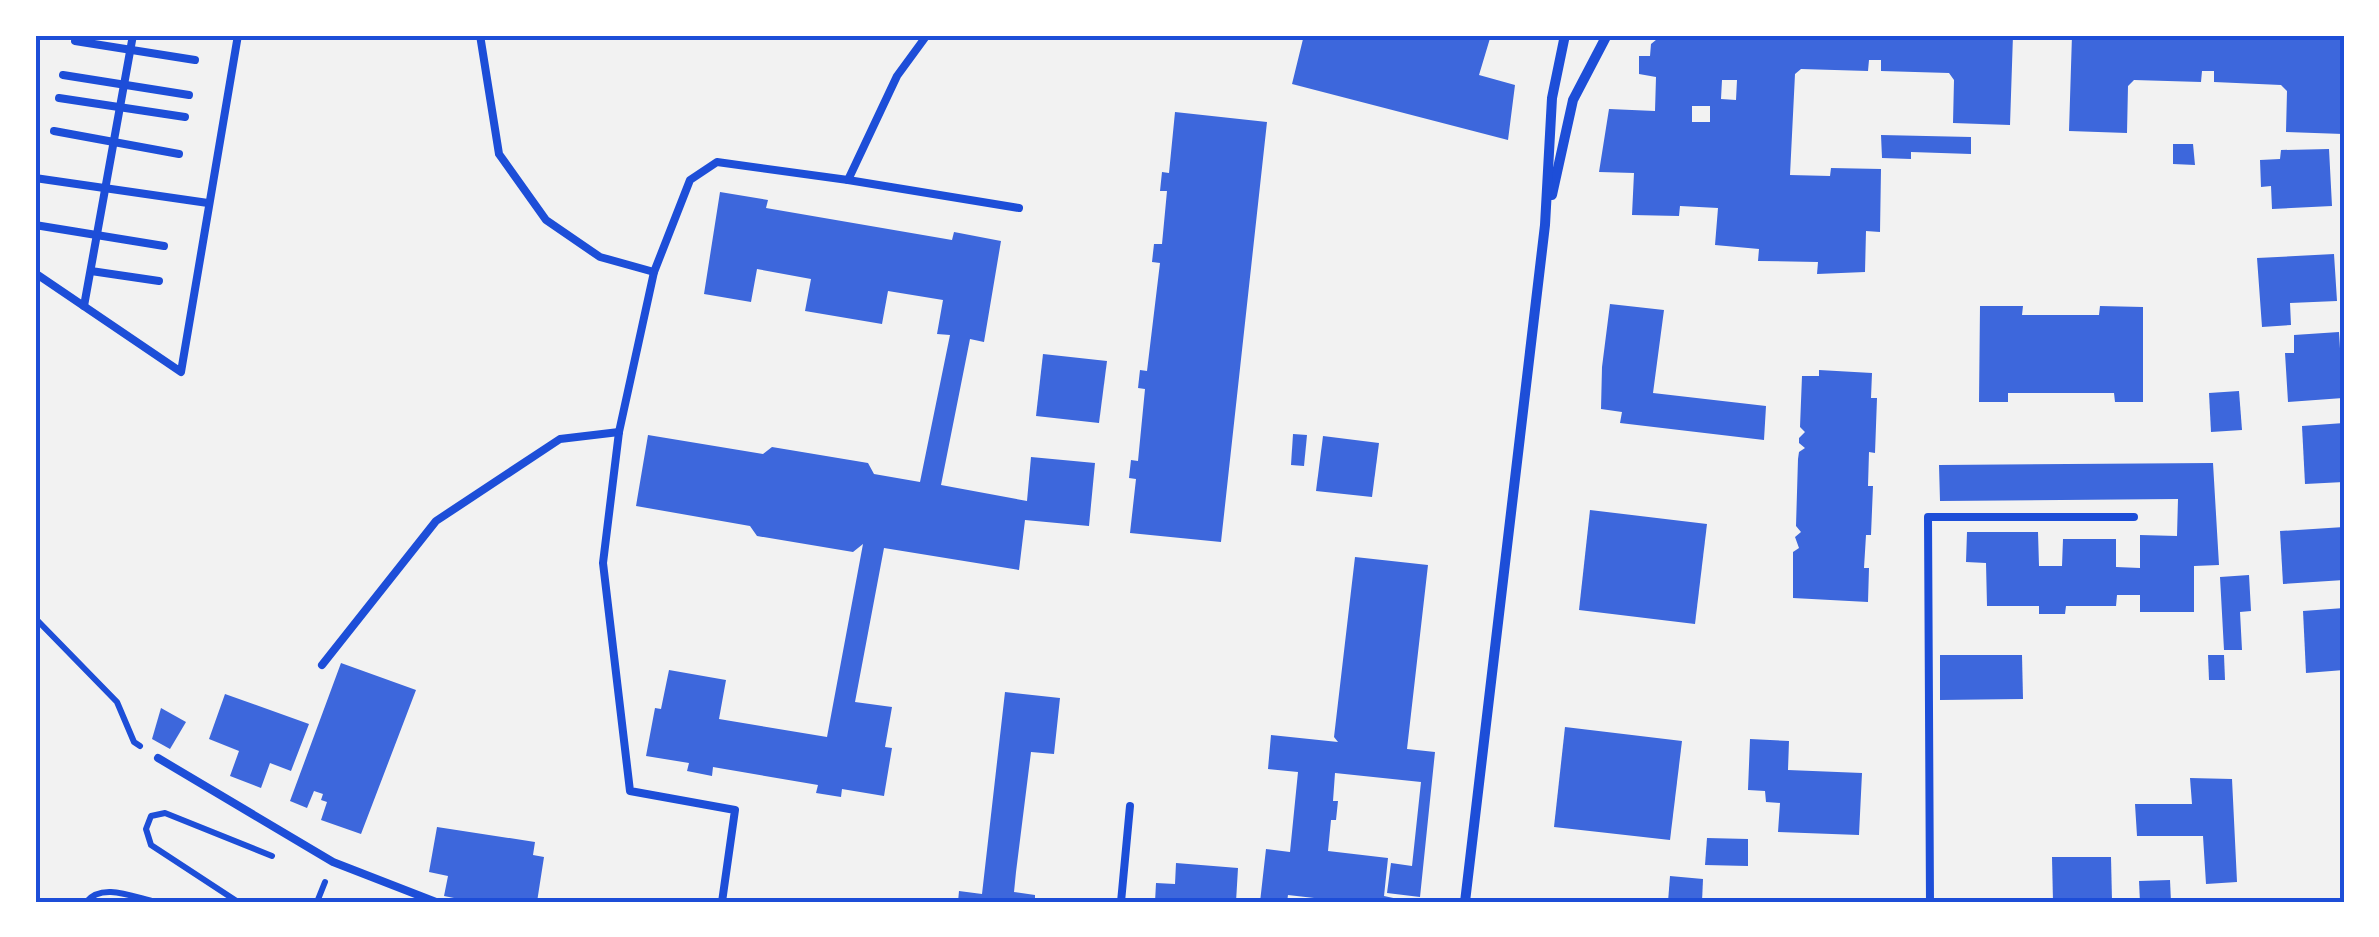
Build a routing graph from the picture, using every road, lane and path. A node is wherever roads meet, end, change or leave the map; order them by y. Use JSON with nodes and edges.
{"nodes":[{"id":1,"x":132,"y":35,"type":"edge"},
{"id":2,"x":238,"y":35,"type":"edge"},
{"id":3,"x":480,"y":35,"type":"edge"},
{"id":4,"x":927,"y":35,"type":"edge"},
{"id":5,"x":1564,"y":35,"type":"edge"},
{"id":6,"x":1607,"y":35,"type":"edge"},
{"id":7,"x":75,"y":40,"type":"dead end"},
{"id":8,"x":130,"y":50,"type":"junction"},
{"id":9,"x":194,"y":60,"type":"dead end"},
{"id":10,"x":63,"y":75,"type":"dead end"},
{"id":11,"x":124,"y":85,"type":"junction"},
{"id":12,"x":189,"y":94,"type":"dead end"},
{"id":13,"x":59,"y":98,"type":"dead end"},
{"id":14,"x":121,"y":107,"type":"junction"},
{"id":15,"x":185,"y":117,"type":"dead end"},
{"id":16,"x":54,"y":131,"type":"dead end"},
{"id":17,"x":115,"y":142,"type":"junction"},
{"id":18,"x":180,"y":154,"type":"dead end"},
{"id":19,"x":35,"y":178,"type":"edge"},
{"id":20,"x":848,"y":180,"type":"junction"},
{"id":21,"x":107,"y":188,"type":"junction"},
{"id":22,"x":208,"y":203,"type":"junction"},
{"id":23,"x":1019,"y":208,"type":"dead end"},
{"id":24,"x":35,"y":225,"type":"edge"},
{"id":25,"x":1545,"y":225,"type":"junction"},
{"id":26,"x":98,"y":235,"type":"junction"},
{"id":27,"x":164,"y":246,"type":"dead end"},
{"id":28,"x":91,"y":271,"type":"junction"},
{"id":29,"x":654,"y":272,"type":"junction"},
{"id":30,"x":35,"y":273,"type":"edge"},
{"id":31,"x":159,"y":282,"type":"dead end"},
{"id":32,"x":84,"y":306,"type":"junction"},
{"id":33,"x":619,"y":432,"type":"junction"},
{"id":34,"x":2134,"y":517,"type":"dead end"},
{"id":35,"x":35,"y":618,"type":"edge"},
{"id":36,"x":322,"y":665,"type":"dead end"},
{"id":37,"x":158,"y":758,"type":"joint"},
{"id":38,"x":1130,"y":806,"type":"dead end"},
{"id":39,"x":287,"y":858,"type":"dead end"},
{"id":40,"x":86,"y":902,"type":"edge"},
{"id":41,"x":156,"y":902,"type":"edge"},
{"id":42,"x":238,"y":902,"type":"edge"},
{"id":43,"x":436,"y":902,"type":"edge"},
{"id":44,"x":722,"y":902,"type":"edge"},
{"id":45,"x":1121,"y":902,"type":"edge"},
{"id":46,"x":1466,"y":902,"type":"edge"},
{"id":47,"x":1930,"y":902,"type":"edge"}],
"edges":[{"from":1,"to":8,"type":"lane"},
{"from":2,"to":22,"type":"lane"},
{"from":3,"to":29,"type":"lane"},
{"from":4,"to":20,"type":"lane"},
{"from":5,"to":25,"type":"street"},
{"from":6,"to":25,"type":"street"},
{"from":7,"to":8,"type":"lane"},
{"from":8,"to":9,"type":"lane"},
{"from":8,"to":11,"type":"lane"},
{"from":10,"to":11,"type":"lane"},
{"from":11,"to":12,"type":"lane"},
{"from":11,"to":14,"type":"lane"},
{"from":13,"to":14,"type":"lane"},
{"from":14,"to":15,"type":"lane"},
{"from":14,"to":17,"type":"lane"},
{"from":16,"to":17,"type":"lane"},
{"from":17,"to":18,"type":"lane"},
{"from":17,"to":21,"type":"lane"},
{"from":19,"to":21,"type":"lane"},
{"from":20,"to":23,"type":"lane"},
{"from":20,"to":29,"type":"lane"},
{"from":21,"to":22,"type":"lane"},
{"from":21,"to":26,"type":"lane"},
{"from":22,"to":32,"type":"lane"},
{"from":24,"to":26,"type":"lane"},
{"from":25,"to":46,"type":"street"},
{"from":26,"to":27,"type":"lane"},
{"from":26,"to":28,"type":"lane"},
{"from":28,"to":31,"type":"lane"},
{"from":28,"to":32,"type":"lane"},
{"from":29,"to":33,"type":"lane"},
{"from":30,"to":32,"type":"lane"},
{"from":33,"to":36,"type":"lane"},
{"from":33,"to":44,"type":"lane"},
{"from":34,"to":47,"type":"lane"},
{"from":35,"to":37,"type":"path"},
{"from":37,"to":43,"type":"lane"},
{"from":38,"to":45,"type":"lane"},
{"from":39,"to":42,"type":"path"},
{"from":40,"to":41,"type":"path"}]}
